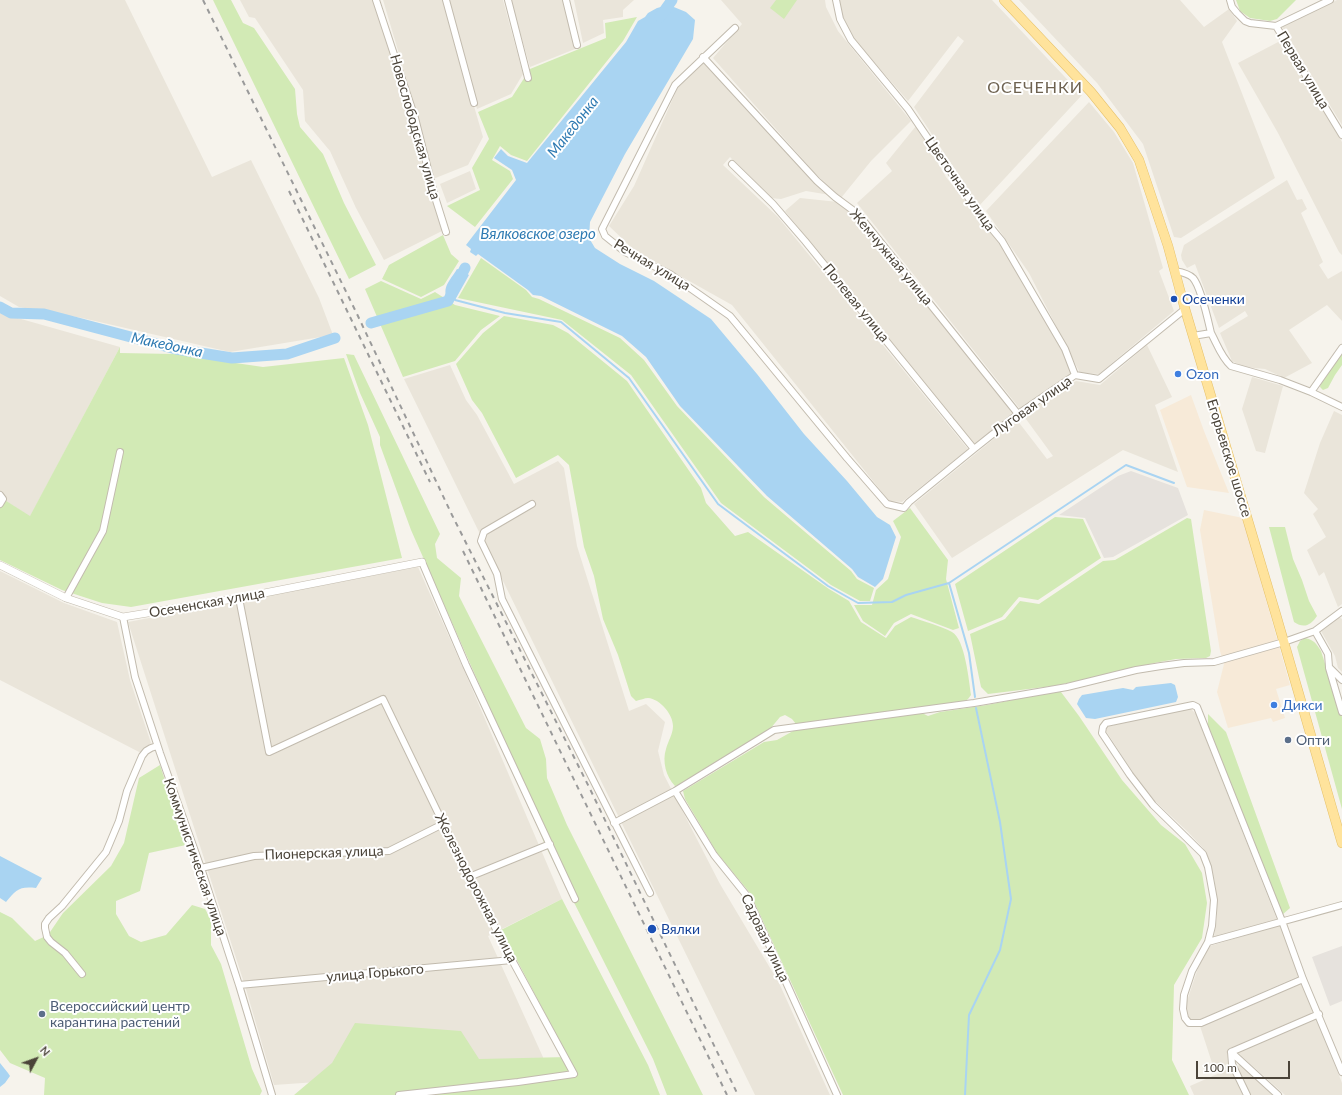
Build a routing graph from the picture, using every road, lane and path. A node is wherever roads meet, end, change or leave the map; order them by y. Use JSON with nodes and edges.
{"nodes":[{"id":1,"x":376,"y":0,"type":"edge"},
{"id":2,"x":446,"y":0,"type":"edge"},
{"id":3,"x":508,"y":0,"type":"edge"},
{"id":4,"x":566,"y":0,"type":"edge"},
{"id":5,"x":836,"y":0,"type":"edge"},
{"id":6,"x":1004,"y":0,"type":"edge"},
{"id":7,"x":1230,"y":0,"type":"edge"},
{"id":8,"x":1330,"y":0,"type":"edge"},
{"id":9,"x":1276,"y":26,"type":"junction"},
{"id":10,"x":735,"y":28,"type":"dead end"},
{"id":11,"x":577,"y":45,"type":"dead end"},
{"id":12,"x":703,"y":57,"type":"junction"},
{"id":13,"x":528,"y":78,"type":"dead end"},
{"id":14,"x":474,"y":103,"type":"dead end"},
{"id":15,"x":1342,"y":135,"type":"edge"},
{"id":16,"x":732,"y":164,"type":"dead end"},
{"id":17,"x":446,"y":232,"type":"dead end"},
{"id":18,"x":1175,"y":271,"type":"junction"},
{"id":19,"x":1185,"y":309,"type":"junction"},
{"id":20,"x":1211,"y":333,"type":"junction"},
{"id":21,"x":1193,"y":336,"type":"junction"},
{"id":22,"x":1342,"y":348,"type":"edge"},
{"id":23,"x":1075,"y":375,"type":"junction"},
{"id":24,"x":1311,"y":392,"type":"junction"},
{"id":25,"x":1342,"y":407,"type":"edge"},
{"id":26,"x":1018,"y":414,"type":"junction"},
{"id":27,"x":974,"y":448,"type":"junction"},
{"id":28,"x":120,"y":452,"type":"dead end"},
{"id":29,"x":0,"y":495,"type":"edge"},
{"id":30,"x":0,"y":504,"type":"edge"},
{"id":31,"x":532,"y":504,"type":"dead end"},
{"id":32,"x":904,"y":508,"type":"joint"},
{"id":33,"x":422,"y":562,"type":"joint"},
{"id":34,"x":0,"y":565,"type":"edge"},
{"id":35,"x":66,"y":598,"type":"junction"},
{"id":36,"x":239,"y":598,"type":"junction"},
{"id":37,"x":1342,"y":611,"type":"edge"},
{"id":38,"x":123,"y":617,"type":"junction"},
{"id":39,"x":1315,"y":631,"type":"junction"},
{"id":40,"x":1284,"y":642,"type":"junction"},
{"id":41,"x":1329,"y":667,"type":"junction"},
{"id":42,"x":1342,"y":680,"type":"edge"},
{"id":43,"x":1342,"y":712,"type":"edge"},
{"id":44,"x":157,"y":746,"type":"junction"},
{"id":45,"x":676,"y":792,"type":"junction"},
{"id":46,"x":614,"y":823,"type":"junction"},
{"id":47,"x":443,"y":824,"type":"junction"},
{"id":48,"x":1342,"y":843,"type":"edge"},
{"id":49,"x":550,"y":844,"type":"junction"},
{"id":50,"x":201,"y":868,"type":"junction"},
{"id":51,"x":469,"y":877,"type":"junction"},
{"id":52,"x":650,"y":893,"type":"dead end"},
{"id":53,"x":575,"y":899,"type":"dead end"},
{"id":54,"x":1342,"y":905,"type":"edge"},
{"id":55,"x":1282,"y":921,"type":"junction"},
{"id":56,"x":1208,"y":942,"type":"junction"},
{"id":57,"x":512,"y":960,"type":"junction"},
{"id":58,"x":82,"y":974,"type":"dead end"},
{"id":59,"x":1303,"y":979,"type":"junction"},
{"id":60,"x":239,"y":985,"type":"junction"},
{"id":61,"x":1319,"y":1014,"type":"junction"},
{"id":62,"x":1231,"y":1052,"type":"junction"},
{"id":63,"x":1342,"y":1072,"type":"edge"},
{"id":64,"x":272,"y":1095,"type":"edge"},
{"id":65,"x":399,"y":1095,"type":"edge"},
{"id":66,"x":837,"y":1095,"type":"edge"},
{"id":67,"x":1247,"y":1095,"type":"edge"},
{"id":68,"x":1278,"y":1095,"type":"edge"}],
"edges":[{"from":1,"to":17,"type":"street","name":"Новослободская улица"},
{"from":2,"to":14,"type":"street"},
{"from":3,"to":13,"type":"street"},
{"from":4,"to":11,"type":"street"},
{"from":5,"to":23,"type":"street","name":"Цветочная улица"},
{"from":6,"to":18,"type":"main road","name":"Егорьевское шоссе"},
{"from":7,"to":9,"type":"street"},
{"from":8,"to":9,"type":"street"},
{"from":9,"to":15,"type":"street","name":"Первая улица"},
{"from":10,"to":12,"type":"street","name":"Речная улица"},
{"from":12,"to":26,"type":"street","name":"Жемчужная улица"},
{"from":12,"to":32,"type":"street","name":"Речная улица"},
{"from":16,"to":27,"type":"street","name":"Полевая улица"},
{"from":18,"to":19,"type":"main road","name":"Егорьевское шоссе"},
{"from":18,"to":20,"type":"street"},
{"from":19,"to":21,"type":"main road","name":"Егорьевское шоссе"},
{"from":19,"to":23,"type":"street","name":"Луговая улица"},
{"from":20,"to":21,"type":"street"},
{"from":20,"to":24,"type":"street"},
{"from":21,"to":40,"type":"main road","name":"Егорьевское шоссе"},
{"from":22,"to":24,"type":"street"},
{"from":23,"to":26,"type":"street","name":"Луговая улица"},
{"from":24,"to":25,"type":"street"},
{"from":26,"to":27,"type":"street","name":"Луговая улица"},
{"from":27,"to":32,"type":"street","name":"Луговая улица"},
{"from":28,"to":35,"type":"street"},
{"from":29,"to":30,"type":"street"},
{"from":31,"to":46,"type":"street"},
{"from":33,"to":36,"type":"street","name":"Осеченская улица"},
{"from":33,"to":49,"type":"street"},
{"from":34,"to":35,"type":"street","name":"Осеченская улица"},
{"from":35,"to":38,"type":"street","name":"Осеченская улица"},
{"from":36,"to":38,"type":"street","name":"Осеченская улица"},
{"from":36,"to":47,"type":"street","name":"Железнодорожная улица"},
{"from":37,"to":39,"type":"street"},
{"from":38,"to":44,"type":"street","name":"Коммунистическая улица"},
{"from":39,"to":40,"type":"street"},
{"from":39,"to":41,"type":"street"},
{"from":40,"to":45,"type":"street"},
{"from":40,"to":48,"type":"main road","name":"Егорьевское шоссе"},
{"from":41,"to":42,"type":"street"},
{"from":41,"to":43,"type":"street"},
{"from":44,"to":50,"type":"street","name":"Коммунистическая улица"},
{"from":44,"to":58,"type":"street"},
{"from":45,"to":46,"type":"street"},
{"from":45,"to":66,"type":"street","name":"Садовая улица"},
{"from":46,"to":52,"type":"street"},
{"from":47,"to":50,"type":"street","name":"Пионерская улица"},
{"from":47,"to":51,"type":"street","name":"Железнодорожная улица"},
{"from":49,"to":51,"type":"street"},
{"from":49,"to":53,"type":"street"},
{"from":50,"to":60,"type":"street","name":"Коммунистическая улица"},
{"from":51,"to":57,"type":"street","name":"Железнодорожная улица"},
{"from":54,"to":55,"type":"street"},
{"from":55,"to":56,"type":"street"},
{"from":55,"to":56,"type":"street"},
{"from":55,"to":59,"type":"street"},
{"from":56,"to":59,"type":"street"},
{"from":57,"to":60,"type":"street","name":"улица Горького"},
{"from":57,"to":65,"type":"street","name":"Железнодорожная улица"},
{"from":59,"to":61,"type":"street"},
{"from":60,"to":64,"type":"street","name":"Коммунистическая улица"},
{"from":61,"to":62,"type":"street"},
{"from":61,"to":63,"type":"street"},
{"from":62,"to":67,"type":"street"},
{"from":62,"to":68,"type":"street"}]}
